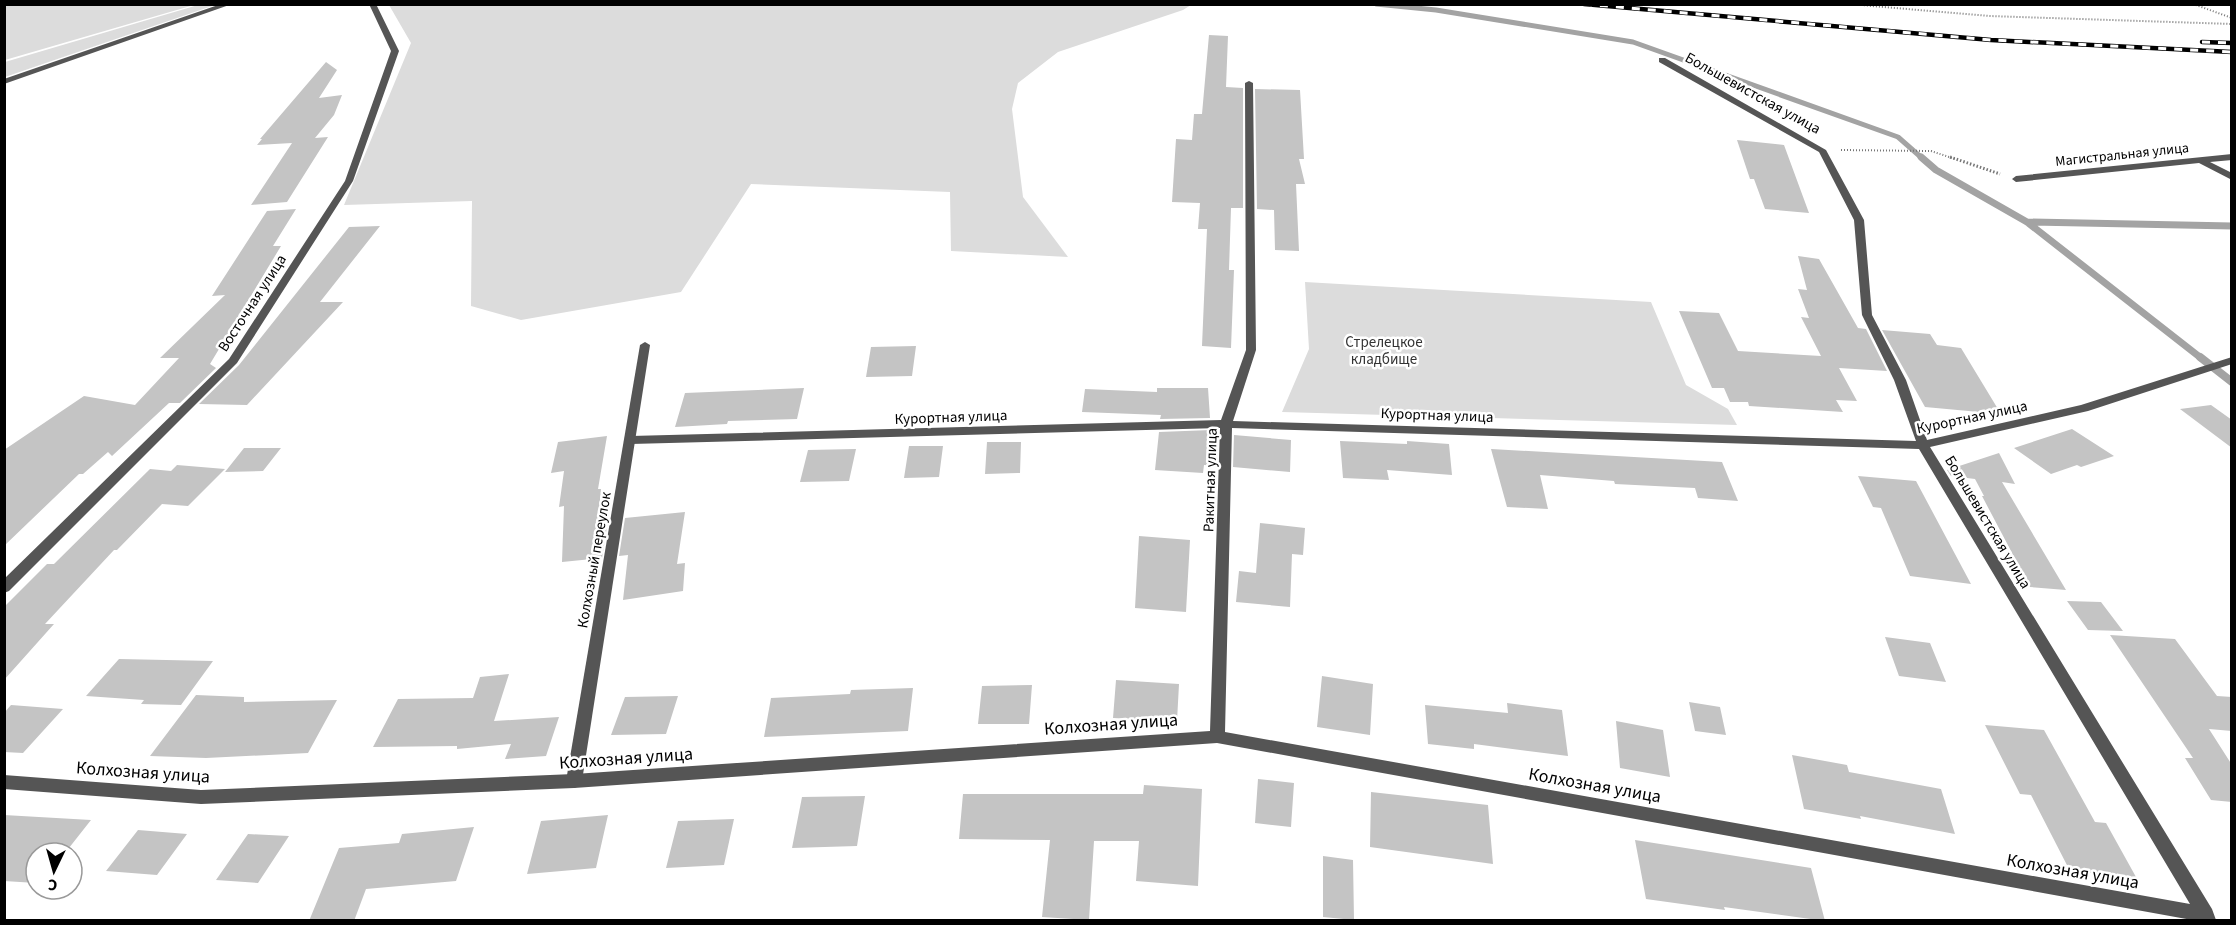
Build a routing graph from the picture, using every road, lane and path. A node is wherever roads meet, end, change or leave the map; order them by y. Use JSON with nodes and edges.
{"nodes":[{"id":1,"x":229,"y":4,"type":"edge"},
{"id":2,"x":372,"y":4,"type":"edge"},
{"id":3,"x":1850,"y":4,"type":"edge"},
{"id":4,"x":2193,"y":4,"type":"edge"},
{"id":5,"x":2232,"y":18,"type":"edge"},
{"id":6,"x":2232,"y":24,"type":"edge"},
{"id":7,"x":1662,"y":60,"type":"dead end"},
{"id":8,"x":4,"y":82,"type":"edge"},
{"id":9,"x":1249,"y":83,"type":"dead end"},
{"id":10,"x":1822,"y":150,"type":"junction"},
{"id":11,"x":2232,"y":157,"type":"edge"},
{"id":12,"x":2198,"y":159,"type":"junction"},
{"id":13,"x":2232,"y":177,"type":"edge"},
{"id":14,"x":2016,"y":179,"type":"joint"},
{"id":15,"x":645,"y":345,"type":"dead end"},
{"id":16,"x":2228,"y":361,"type":"edge"},
{"id":17,"x":1226,"y":424,"type":"junction"},
{"id":18,"x":631,"y":440,"type":"junction"},
{"id":19,"x":1923,"y":445,"type":"junction"},
{"id":20,"x":4,"y":588,"type":"edge"},
{"id":21,"x":1217,"y":737,"type":"junction"},
{"id":22,"x":574,"y":781,"type":"junction"},
{"id":23,"x":4,"y":782,"type":"edge"},
{"id":24,"x":2207,"y":918,"type":"edge"}],
"edges":[{"from":1,"to":8,"type":"street"},
{"from":2,"to":20,"type":"street","name":"Восточная улица"},
{"from":3,"to":6,"type":"path"},
{"from":4,"to":5,"type":"path"},
{"from":7,"to":10,"type":"street","name":"Большевистская улица"},
{"from":9,"to":17,"type":"street","name":"Ракитная улица"},
{"from":10,"to":14,"type":"path"},
{"from":10,"to":19,"type":"street","name":"Большевистская улица"},
{"from":11,"to":12,"type":"street","name":"Магистральная улица"},
{"from":12,"to":13,"type":"street"},
{"from":12,"to":14,"type":"street","name":"Магистральная улица"},
{"from":15,"to":18,"type":"street","name":"Колхозный переулок"},
{"from":16,"to":19,"type":"street","name":"Курортная улица"},
{"from":17,"to":18,"type":"street","name":"Курортная улица"},
{"from":17,"to":19,"type":"street","name":"Курортная улица"},
{"from":17,"to":21,"type":"street","name":"Ракитная улица"},
{"from":18,"to":22,"type":"street","name":"Колхозный переулок"},
{"from":19,"to":24,"type":"street","name":"Большевистская улица"},
{"from":21,"to":22,"type":"street","name":"Колхозная улица"},
{"from":21,"to":24,"type":"street","name":"Колхозная улица"},
{"from":22,"to":23,"type":"street","name":"Колхозная улица"}]}
